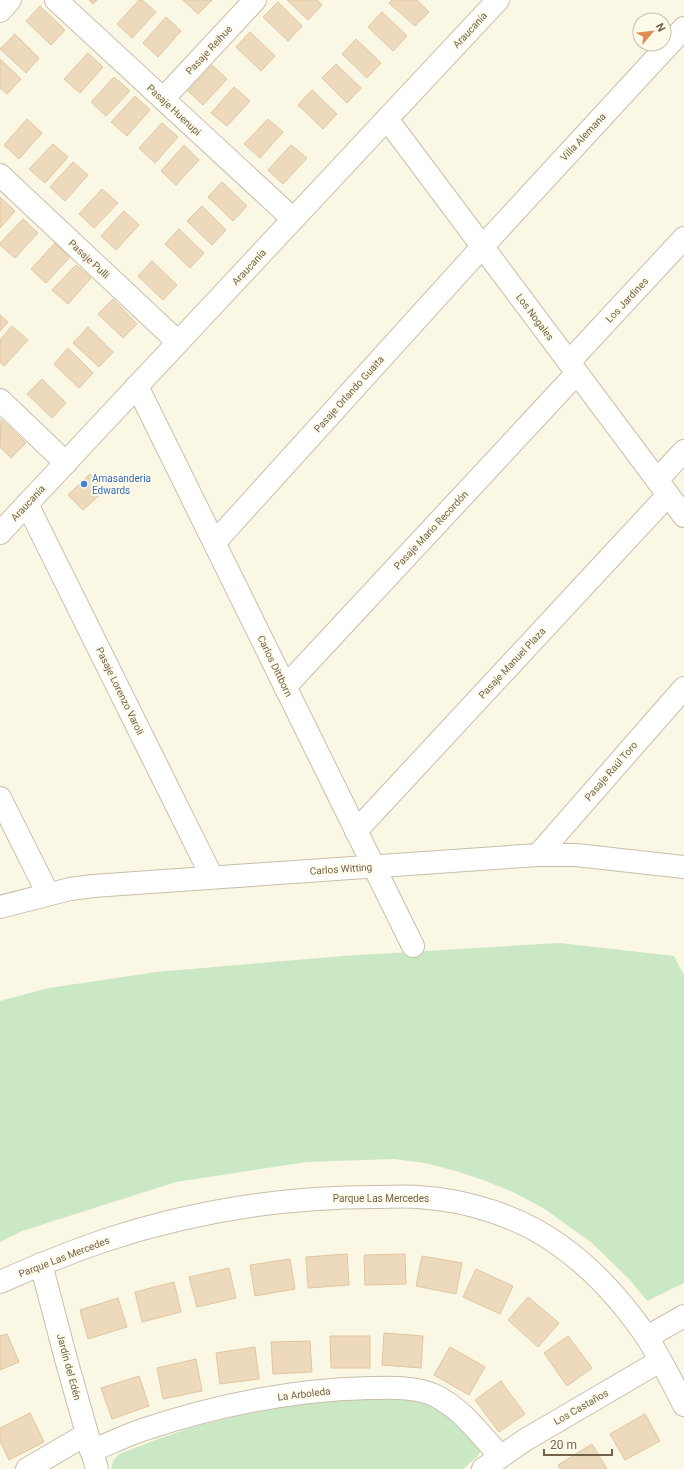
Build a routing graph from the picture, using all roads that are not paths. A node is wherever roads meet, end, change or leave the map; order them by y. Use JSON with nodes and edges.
{"nodes":[{"id":1,"x":10,"y":0,"type":"edge"},
{"id":2,"x":56,"y":0,"type":"edge"},
{"id":3,"x":255,"y":0,"type":"edge"},
{"id":4,"x":498,"y":0,"type":"edge"},
{"id":5,"x":0,"y":11,"type":"edge"},
{"id":6,"x":684,"y":28,"type":"edge"},
{"id":7,"x":163,"y":99,"type":"junction"},
{"id":8,"x":387,"y":119,"type":"junction"},
{"id":9,"x":0,"y":175,"type":"edge"},
{"id":10,"x":293,"y":219,"type":"junction"},
{"id":11,"x":684,"y":238,"type":"edge"},
{"id":12,"x":482,"y":246,"type":"junction"},
{"id":13,"x":178,"y":342,"type":"junction"},
{"id":14,"x":573,"y":368,"type":"junction"},
{"id":15,"x":137,"y":386,"type":"junction"},
{"id":16,"x":0,"y":400,"type":"edge"},
{"id":17,"x":684,"y":451,"type":"edge"},
{"id":18,"x":66,"y":462,"type":"junction"},
{"id":19,"x":663,"y":487,"type":"junction"},
{"id":20,"x":27,"y":504,"type":"junction"},
{"id":21,"x":684,"y":516,"type":"edge"},
{"id":22,"x":0,"y":533,"type":"edge"},
{"id":23,"x":215,"y":542,"type":"junction"},
{"id":24,"x":285,"y":687,"type":"junction"},
{"id":25,"x":684,"y":688,"type":"edge"},
{"id":26,"x":0,"y":798,"type":"edge"},
{"id":27,"x":356,"y":831,"type":"junction"},
{"id":28,"x":538,"y":855,"type":"junction"},
{"id":29,"x":374,"y":867,"type":"junction"},
{"id":30,"x":684,"y":867,"type":"edge"},
{"id":31,"x":212,"y":877,"type":"junction"},
{"id":32,"x":48,"y":894,"type":"junction"},
{"id":33,"x":0,"y":907,"type":"edge"},
{"id":34,"x":413,"y":946,"type":"dead end"},
{"id":35,"x":41,"y":1264,"type":"junction"},
{"id":36,"x":0,"y":1282,"type":"edge"},
{"id":37,"x":684,"y":1316,"type":"edge"},
{"id":38,"x":647,"y":1337,"type":"junction"},
{"id":39,"x":660,"y":1361,"type":"junction"},
{"id":40,"x":684,"y":1405,"type":"edge"},
{"id":41,"x":92,"y":1451,"type":"edge"},
{"id":42,"x":500,"y":1456,"type":"junction"},
{"id":43,"x":27,"y":1469,"type":"edge"},
{"id":44,"x":483,"y":1469,"type":"edge"}],
"edges":[{"from":1,"to":5,"type":"street"},
{"from":2,"to":7,"type":"street","name":"Pasaje Huenupi"},
{"from":3,"to":7,"type":"street","name":"Pasaje Reihue"},
{"from":4,"to":8,"type":"street","name":"Araucanía"},
{"from":6,"to":12,"type":"street","name":"Villa Alemana"},
{"from":7,"to":10,"type":"street","name":"Pasaje Huenupi"},
{"from":8,"to":10,"type":"street","name":"Araucanía"},
{"from":8,"to":12,"type":"street","name":"Los Nogales"},
{"from":9,"to":13,"type":"street","name":"Pasaje Pulli"},
{"from":10,"to":13,"type":"street","name":"Araucanía"},
{"from":11,"to":14,"type":"street","name":"Los Jardines"},
{"from":12,"to":14,"type":"street","name":"Los Nogales"},
{"from":12,"to":23,"type":"street","name":"Pasaje Orlando Guaita"},
{"from":13,"to":15,"type":"street","name":"Araucanía"},
{"from":14,"to":19,"type":"street","name":"Los Nogales"},
{"from":14,"to":24,"type":"street","name":"Pasaje Mario Recordón"},
{"from":15,"to":18,"type":"street","name":"Araucanía"},
{"from":15,"to":23,"type":"street","name":"Carlos Dittborn"},
{"from":16,"to":18,"type":"street"},
{"from":17,"to":19,"type":"street","name":"Pasaje Manuel Plaza"},
{"from":18,"to":20,"type":"street","name":"Araucanía"},
{"from":19,"to":21,"type":"street","name":"Los Nogales"},
{"from":19,"to":27,"type":"street","name":"Pasaje Manuel Plaza"},
{"from":20,"to":22,"type":"street","name":"Araucanía"},
{"from":20,"to":31,"type":"street","name":"Pasaje Lorenzo Varoli"},
{"from":23,"to":24,"type":"street","name":"Carlos Dittborn"},
{"from":24,"to":27,"type":"street","name":"Carlos Dittborn"},
{"from":25,"to":28,"type":"street","name":"Pasaje Raúl Toro"},
{"from":26,"to":32,"type":"street"},
{"from":27,"to":29,"type":"street","name":"Carlos Dittborn"},
{"from":28,"to":29,"type":"street","name":"Carlos Witting"},
{"from":28,"to":30,"type":"street","name":"Carlos Witting"},
{"from":29,"to":31,"type":"street","name":"Carlos Witting"},
{"from":29,"to":34,"type":"street","name":"Carlos Dittborn"},
{"from":31,"to":32,"type":"street","name":"Carlos Witting"},
{"from":32,"to":33,"type":"street","name":"Carlos Witting"},
{"from":35,"to":36,"type":"street","name":"Parque Las Mercedes"},
{"from":35,"to":38,"type":"street","name":"Parque Las Mercedes"},
{"from":35,"to":41,"type":"street","name":"Jardín del Edén"},
{"from":37,"to":38,"type":"street"},
{"from":38,"to":39,"type":"street","name":"Parque Las Mercedes"},
{"from":39,"to":40,"type":"street","name":"Parque Las Mercedes"},
{"from":39,"to":42,"type":"street","name":"Los Castaños"},
{"from":41,"to":42,"type":"street","name":"La Arboleda"},
{"from":41,"to":43,"type":"street","name":"La Arboleda"},
{"from":42,"to":44,"type":"street","name":"Los Castaños"}]}
